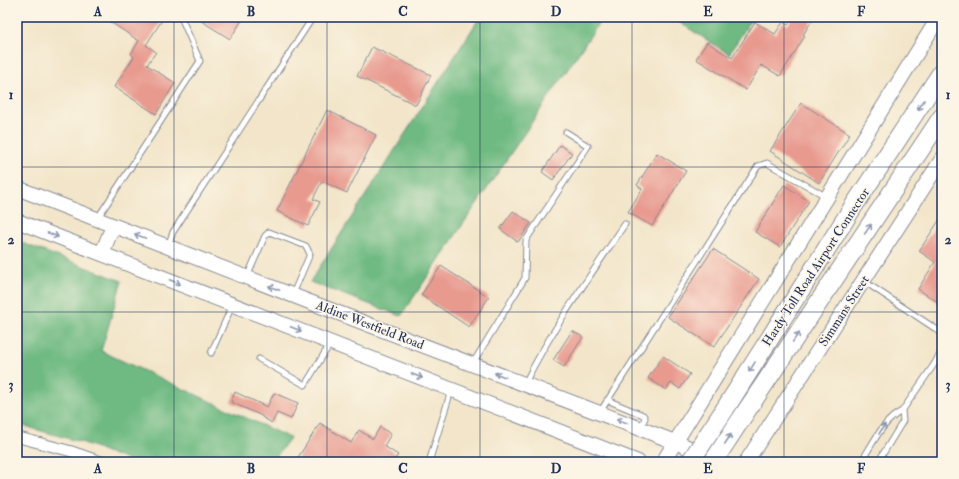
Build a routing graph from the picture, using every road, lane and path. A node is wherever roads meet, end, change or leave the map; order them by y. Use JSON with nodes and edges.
{"nodes":[{"id":1,"x":181,"y":17,"type":"edge"},
{"id":2,"x":313,"y":17,"type":"edge"},
{"id":3,"x":939,"y":17,"type":"edge"},
{"id":4,"x":942,"y":27,"type":"edge"},
{"id":5,"x":915,"y":56,"type":"junction"},
{"id":6,"x":942,"y":72,"type":"edge"},
{"id":7,"x":942,"y":117,"type":"edge"},
{"id":8,"x":566,"y":132,"type":"dead end"},
{"id":9,"x":942,"y":159,"type":"edge"},
{"id":10,"x":17,"y":188,"type":"edge"},
{"id":11,"x":822,"y":195,"type":"junction"},
{"id":12,"x":97,"y":219,"type":"junction"},
{"id":13,"x":17,"y":221,"type":"edge"},
{"id":14,"x":625,"y":224,"type":"dead end"},
{"id":15,"x":113,"y":226,"type":"junction"},
{"id":16,"x":167,"y":247,"type":"junction"},
{"id":17,"x":102,"y":253,"type":"junction"},
{"id":18,"x":246,"y":278,"type":"junction"},
{"id":19,"x":864,"y":282,"type":"junction"},
{"id":20,"x":292,"y":295,"type":"junction"},
{"id":21,"x":232,"y":305,"type":"junction"},
{"id":22,"x":942,"y":333,"type":"edge"},
{"id":23,"x":331,"y":343,"type":"junction"},
{"id":24,"x":942,"y":351,"type":"edge"},
{"id":25,"x":211,"y":352,"type":"dead end"},
{"id":26,"x":259,"y":359,"type":"dead end"},
{"id":27,"x":472,"y":364,"type":"junction"},
{"id":28,"x":524,"y":384,"type":"junction"},
{"id":29,"x":451,"y":390,"type":"junction"},
{"id":30,"x":607,"y":400,"type":"junction"},
{"id":31,"x":902,"y":411,"type":"junction"},
{"id":32,"x":599,"y":412,"type":"junction"},
{"id":33,"x":641,"y":428,"type":"junction"},
{"id":34,"x":17,"y":437,"type":"edge"},
{"id":35,"x":675,"y":442,"type":"junction"},
{"id":36,"x":102,"y":462,"type":"edge"},
{"id":37,"x":429,"y":462,"type":"edge"},
{"id":38,"x":638,"y":462,"type":"edge"},
{"id":39,"x":663,"y":462,"type":"edge"},
{"id":40,"x":690,"y":462,"type":"edge"},
{"id":41,"x":713,"y":462,"type":"edge"},
{"id":42,"x":723,"y":462,"type":"edge"},
{"id":43,"x":746,"y":462,"type":"edge"},
{"id":44,"x":861,"y":462,"type":"edge"},
{"id":45,"x":878,"y":462,"type":"edge"}],
"edges":[{"from":1,"to":12,"type":"lane"},
{"from":2,"to":16,"type":"lane"},
{"from":3,"to":5,"type":"main road"},
{"from":4,"to":5,"type":"main road"},
{"from":5,"to":11,"type":"main road"},
{"from":6,"to":40,"type":"highway","name":"Hardy Toll Road Airport Connector","one_way":true,"bridge":true},
{"from":41,"to":7,"type":"highway","name":"Hardy Toll Road Airport Connector","one_way":true,"bridge":true},
{"from":8,"to":27,"type":"lane"},
{"from":9,"to":19,"type":"main road","name":"Simmans Street"},
{"from":10,"to":12,"type":"main road","name":"Aldine Westfield Road"},
{"from":11,"to":30,"type":"lane"},
{"from":11,"to":35,"type":"main road"},
{"from":12,"to":15,"type":"main road","name":"Aldine Westfield Road"},
{"from":13,"to":17,"type":"main road","one_way":true},
{"from":14,"to":28,"type":"lane"},
{"from":16,"to":15,"type":"main road","name":"Aldine Westfield Road","one_way":true},
{"from":15,"to":17,"type":"main road"},
{"from":16,"to":18,"type":"main road","name":"Aldine Westfield Road"},
{"from":17,"to":21,"type":"main road","one_way":true},
{"from":20,"to":18,"type":"main road","name":"Aldine Westfield Road","one_way":true},
{"from":18,"to":20,"type":"lane"},
{"from":19,"to":22,"type":"lane"},
{"from":19,"to":43,"type":"main road","name":"Simmans Street"},
{"from":20,"to":27,"type":"main road","name":"Aldine Westfield Road"},
{"from":21,"to":23,"type":"main road","one_way":true},
{"from":21,"to":25,"type":"lane"},
{"from":23,"to":26,"type":"lane"},
{"from":23,"to":29,"type":"main road","one_way":true},
{"from":24,"to":31,"type":"lane"},
{"from":28,"to":27,"type":"main road","name":"Aldine Westfield Road","one_way":true},
{"from":28,"to":32,"type":"main road","name":"Aldine Westfield Road"},
{"from":29,"to":37,"type":"lane"},
{"from":29,"to":38,"type":"main road"},
{"from":30,"to":32,"type":"lane"},
{"from":30,"to":33,"type":"lane"},
{"from":44,"to":31,"type":"lane","one_way":true},
{"from":31,"to":45,"type":"lane"},
{"from":33,"to":32,"type":"main road","name":"Aldine Westfield Road","one_way":true},
{"from":33,"to":35,"type":"main road","name":"Aldine Westfield Road"},
{"from":34,"to":36,"type":"street"},
{"from":35,"to":39,"type":"main road"},
{"from":35,"to":42,"type":"main road","name":"Aldine Westfield Road"}]}
